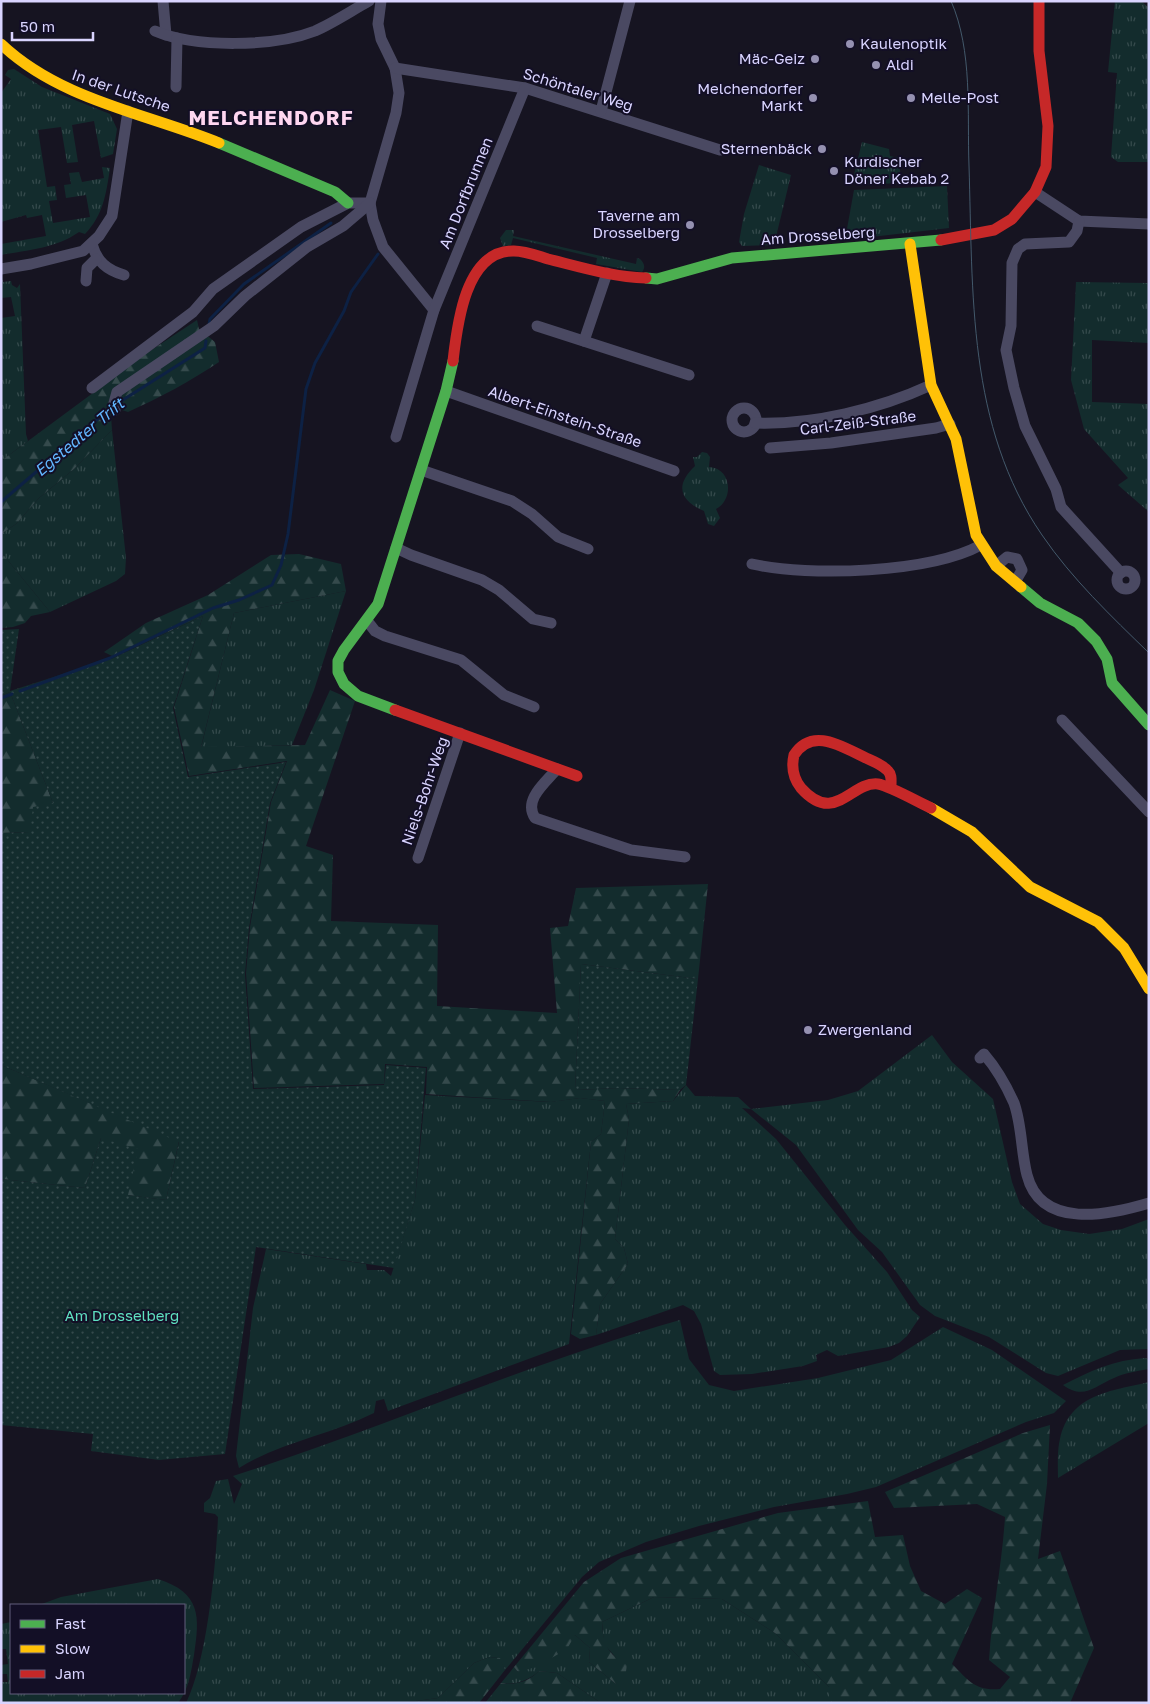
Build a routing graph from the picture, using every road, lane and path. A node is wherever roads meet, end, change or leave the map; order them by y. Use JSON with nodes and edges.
{"nodes":[{"id":1,"x":163,"y":1,"type":"edge"},
{"id":2,"x":369,"y":1,"type":"edge"},
{"id":3,"x":381,"y":1,"type":"edge"},
{"id":4,"x":630,"y":1,"type":"edge"},
{"id":5,"x":1039,"y":1,"type":"edge"},
{"id":6,"x":166,"y":35,"type":"junction"},
{"id":7,"x":1,"y":44,"type":"edge"},
{"id":8,"x":395,"y":68,"type":"junction"},
{"id":9,"x":176,"y":87,"type":"dead end"},
{"id":10,"x":526,"y":88,"type":"junction"},
{"id":11,"x":128,"y":111,"type":"junction"},
{"id":12,"x":601,"y":111,"type":"junction"},
{"id":13,"x":720,"y":150,"type":"dead end"},
{"id":14,"x":1035,"y":192,"type":"junction"},
{"id":15,"x":348,"y":203,"type":"junction"},
{"id":16,"x":370,"y":203,"type":"junction"},
{"id":17,"x":1079,"y":221,"type":"junction"},
{"id":18,"x":1149,"y":224,"type":"edge"},
{"id":19,"x":92,"y":244,"type":"junction"},
{"id":20,"x":910,"y":244,"type":"junction"},
{"id":21,"x":96,"y":258,"type":"junction"},
{"id":22,"x":1,"y":269,"type":"edge"},
{"id":23,"x":607,"y":273,"type":"junction"},
{"id":24,"x":124,"y":276,"type":"dead end"},
{"id":25,"x":86,"y":281,"type":"dead end"},
{"id":26,"x":434,"y":310,"type":"junction"},
{"id":27,"x":537,"y":326,"type":"dead end"},
{"id":28,"x":584,"y":341,"type":"junction"},
{"id":29,"x":689,"y":375,"type":"dead end"},
{"id":30,"x":931,"y":385,"type":"junction"},
{"id":31,"x":92,"y":388,"type":"dead end"},
{"id":32,"x":446,"y":391,"type":"junction"},
{"id":33,"x":116,"y":401,"type":"dead end"},
{"id":34,"x":755,"y":423,"type":"dead end"},
{"id":35,"x":950,"y":424,"type":"junction"},
{"id":36,"x":396,"y":437,"type":"dead end"},
{"id":37,"x":770,"y":448,"type":"dead end"},
{"id":38,"x":421,"y":470,"type":"junction"},
{"id":39,"x":674,"y":471,"type":"dead end"},
{"id":40,"x":981,"y":544,"type":"junction"},
{"id":41,"x":396,"y":548,"type":"junction"},
{"id":42,"x":588,"y":549,"type":"dead end"},
{"id":43,"x":752,"y":564,"type":"dead end"},
{"id":44,"x":996,"y":566,"type":"junction"},
{"id":45,"x":1120,"y":573,"type":"dead end"},
{"id":46,"x":1015,"y":582,"type":"junction"},
{"id":47,"x":368,"y":622,"type":"junction"},
{"id":48,"x":551,"y":623,"type":"dead end"},
{"id":49,"x":534,"y":707,"type":"dead end"},
{"id":50,"x":1149,"y":725,"type":"edge"},
{"id":51,"x":1065,"y":728,"type":"dead end"},
{"id":52,"x":460,"y":733,"type":"junction"},
{"id":53,"x":557,"y":769,"type":"junction"},
{"id":54,"x":577,"y":776,"type":"dead end"},
{"id":55,"x":891,"y":786,"type":"junction"},
{"id":56,"x":1149,"y":812,"type":"edge"},
{"id":57,"x":685,"y":857,"type":"dead end"},
{"id":58,"x":418,"y":858,"type":"dead end"},
{"id":59,"x":1149,"y":990,"type":"edge"},
{"id":60,"x":980,"y":1058,"type":"dead end"},
{"id":61,"x":1149,"y":1203,"type":"edge"}],
"edges":[{"from":1,"to":6,"type":"street"},
{"from":2,"to":6,"type":"street"},
{"from":3,"to":8,"type":"street"},
{"from":4,"to":12,"type":"street"},
{"from":5,"to":14,"type":"street","name":"Am Drosselberg"},
{"from":6,"to":9,"type":"street"},
{"from":7,"to":11,"type":"street","name":"In der Lutsche"},
{"from":8,"to":10,"type":"street","name":"Schöntaler Weg"},
{"from":8,"to":16,"type":"street"},
{"from":10,"to":12,"type":"street","name":"Schöntaler Weg"},
{"from":10,"to":26,"type":"street","name":"Am Dorfbrunnen"},
{"from":11,"to":15,"type":"street","name":"In der Lutsche"},
{"from":11,"to":19,"type":"street"},
{"from":12,"to":13,"type":"street","name":"Schöntaler Weg"},
{"from":14,"to":17,"type":"street"},
{"from":14,"to":20,"type":"street","name":"Am Drosselberg"},
{"from":15,"to":16,"type":"street"},
{"from":15,"to":31,"type":"street"},
{"from":16,"to":26,"type":"street"},
{"from":16,"to":33,"type":"street"},
{"from":17,"to":18,"type":"street"},
{"from":17,"to":45,"type":"street"},
{"from":19,"to":21,"type":"street"},
{"from":19,"to":22,"type":"street"},
{"from":20,"to":23,"type":"street","name":"Am Drosselberg"},
{"from":20,"to":30,"type":"street"},
{"from":21,"to":24,"type":"street"},
{"from":21,"to":25,"type":"street"},
{"from":23,"to":28,"type":"street"},
{"from":23,"to":32,"type":"street","name":"Am Drosselberg"},
{"from":26,"to":36,"type":"street","name":"Am Dorfbrunnen"},
{"from":27,"to":28,"type":"street"},
{"from":28,"to":29,"type":"street"},
{"from":30,"to":34,"type":"street","name":"Carl-Zeiß-Straße"},
{"from":30,"to":35,"type":"street"},
{"from":32,"to":38,"type":"street"},
{"from":32,"to":39,"type":"street","name":"Albert-Einstein-Straße"},
{"from":35,"to":37,"type":"street","name":"Carl-Zeiß-Straße"},
{"from":35,"to":40,"type":"street"},
{"from":38,"to":41,"type":"street"},
{"from":38,"to":42,"type":"street"},
{"from":40,"to":43,"type":"street"},
{"from":40,"to":44,"type":"street"},
{"from":41,"to":47,"type":"street"},
{"from":41,"to":48,"type":"street"},
{"from":44,"to":46,"type":"street"},
{"from":44,"to":46,"type":"street"},
{"from":46,"to":50,"type":"street"},
{"from":47,"to":49,"type":"street"},
{"from":47,"to":52,"type":"street","name":"Niels-Bohr-Weg"},
{"from":51,"to":56,"type":"street"},
{"from":52,"to":53,"type":"street","name":"Niels-Bohr-Weg"},
{"from":52,"to":58,"type":"street","name":"Niels-Bohr-Weg"},
{"from":53,"to":54,"type":"street","name":"Niels-Bohr-Weg"},
{"from":53,"to":57,"type":"street"},
{"from":55,"to":55,"type":"street"},
{"from":55,"to":59,"type":"street"},
{"from":60,"to":61,"type":"street"}]}
